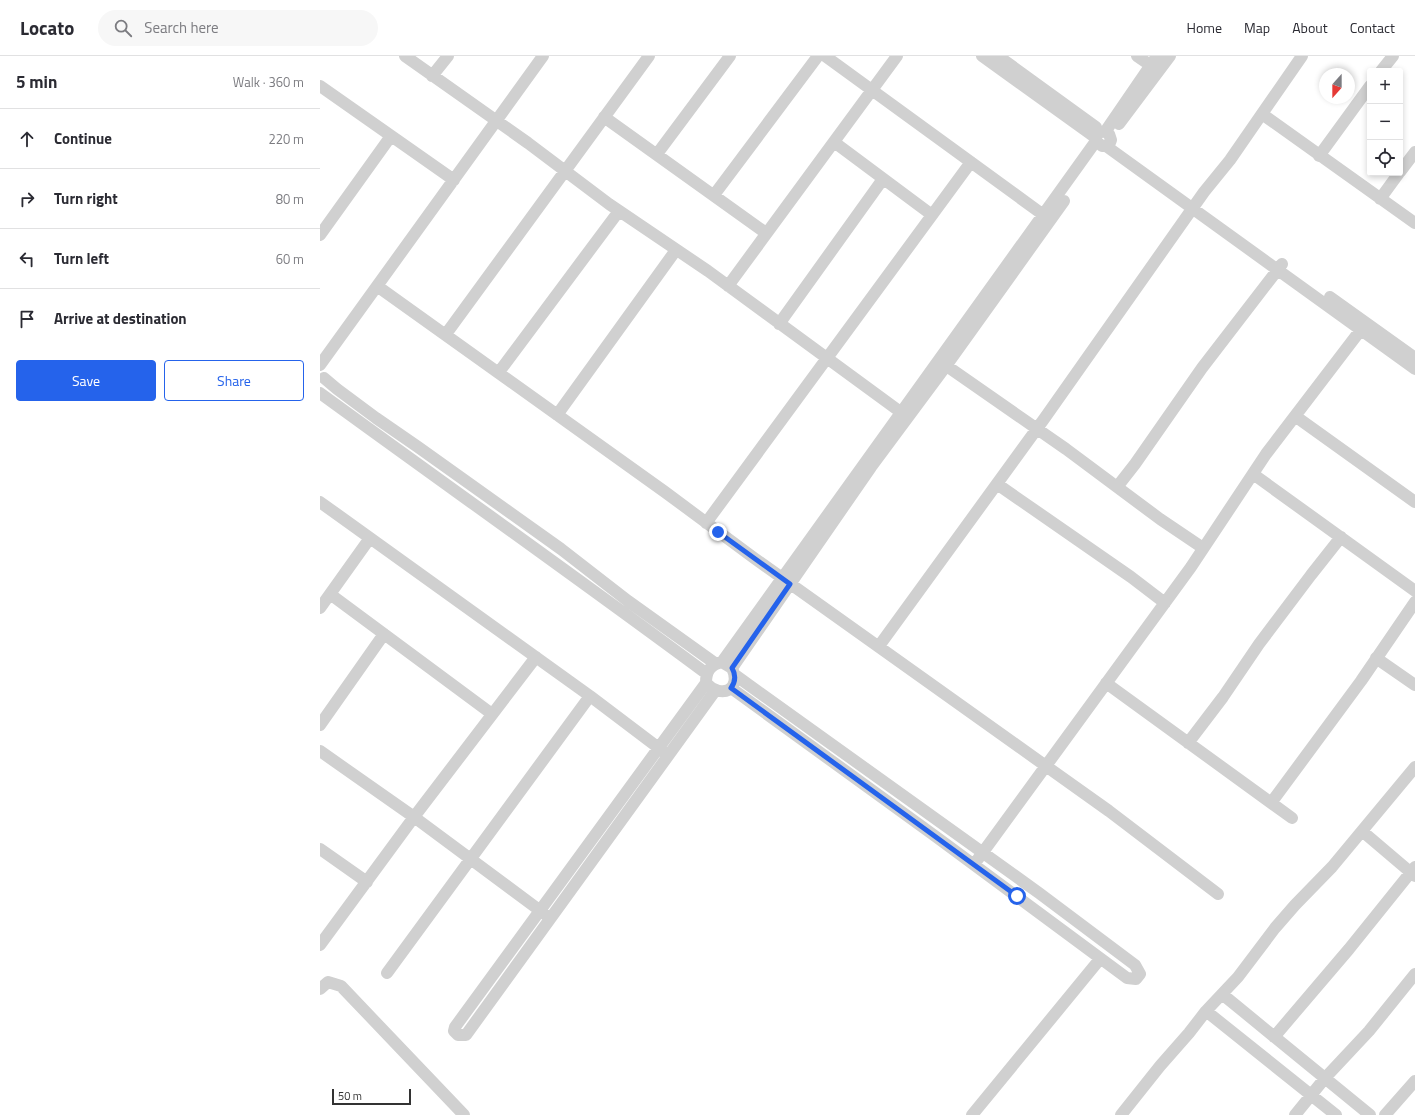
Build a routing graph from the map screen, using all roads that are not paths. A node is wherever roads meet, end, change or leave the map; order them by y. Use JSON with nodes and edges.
{"nodes":[{"id":1,"x":405,"y":56,"type":"edge"},
{"id":2,"x":448,"y":56,"type":"edge"},
{"id":3,"x":543,"y":56,"type":"edge"},
{"id":4,"x":649,"y":56,"type":"edge"},
{"id":5,"x":730,"y":56,"type":"edge"},
{"id":6,"x":818,"y":56,"type":"edge"},
{"id":7,"x":825,"y":56,"type":"edge"},
{"id":8,"x":897,"y":56,"type":"edge"},
{"id":9,"x":982,"y":56,"type":"edge"},
{"id":10,"x":998,"y":56,"type":"edge"},
{"id":11,"x":1137,"y":56,"type":"edge"},
{"id":12,"x":1170,"y":56,"type":"edge"},
{"id":13,"x":1302,"y":56,"type":"edge"},
{"id":14,"x":1393,"y":56,"type":"edge"},
{"id":15,"x":1155,"y":64,"type":"edge"},
{"id":16,"x":1383,"y":68,"type":"edge"},
{"id":17,"x":432,"y":76,"type":"junction"},
{"id":18,"x":320,"y":86,"type":"edge"},
{"id":19,"x":872,"y":90,"type":"junction"},
{"id":20,"x":1367,"y":90,"type":"edge"},
{"id":21,"x":1262,"y":114,"type":"junction"},
{"id":22,"x":604,"y":117,"type":"junction"},
{"id":23,"x":496,"y":121,"type":"junction"},
{"id":24,"x":391,"y":136,"type":"junction"},
{"id":25,"x":1104,"y":139,"type":"junction"},
{"id":26,"x":834,"y":142,"type":"junction"},
{"id":27,"x":1415,"y":152,"type":"edge"},
{"id":28,"x":657,"y":154,"type":"junction"},
{"id":29,"x":1319,"y":156,"type":"junction"},
{"id":30,"x":971,"y":162,"type":"junction"},
{"id":31,"x":1403,"y":169,"type":"edge"},
{"id":32,"x":565,"y":171,"type":"junction"},
{"id":33,"x":1398,"y":176,"type":"edge"},
{"id":34,"x":883,"y":179,"type":"junction"},
{"id":35,"x":454,"y":180,"type":"junction"},
{"id":36,"x":714,"y":195,"type":"junction"},
{"id":37,"x":1380,"y":199,"type":"junction"},
{"id":38,"x":1195,"y":205,"type":"junction"},
{"id":39,"x":619,"y":211,"type":"junction"},
{"id":40,"x":932,"y":215,"type":"junction"},
{"id":41,"x":1047,"y":217,"type":"junction"},
{"id":42,"x":1415,"y":223,"type":"edge"},
{"id":43,"x":766,"y":233,"type":"junction"},
{"id":44,"x":320,"y":235,"type":"edge"},
{"id":45,"x":676,"y":250,"type":"junction"},
{"id":46,"x":1280,"y":267,"type":"junction"},
{"id":47,"x":377,"y":286,"type":"junction"},
{"id":48,"x":728,"y":286,"type":"junction"},
{"id":49,"x":779,"y":324,"type":"junction"},
{"id":50,"x":1363,"y":326,"type":"junction"},
{"id":51,"x":446,"y":334,"type":"junction"},
{"id":52,"x":1415,"y":358,"type":"edge"},
{"id":53,"x":827,"y":359,"type":"junction"},
{"id":54,"x":942,"y":363,"type":"junction"},
{"id":55,"x":320,"y":365,"type":"edge"},
{"id":56,"x":1415,"y":369,"type":"edge"},
{"id":57,"x":499,"y":372,"type":"junction"},
{"id":58,"x":321,"y":378,"type":"edge"},
{"id":59,"x":320,"y":394,"type":"edge"},
{"id":60,"x":557,"y":414,"type":"junction"},
{"id":61,"x":904,"y":415,"type":"junction"},
{"id":62,"x":1296,"y":416,"type":"junction"},
{"id":63,"x":1037,"y":429,"type":"junction"},
{"id":64,"x":1253,"y":474,"type":"junction"},
{"id":65,"x":997,"y":484,"type":"junction"},
{"id":66,"x":1117,"y":487,"type":"junction"},
{"id":67,"x":320,"y":502,"type":"edge"},
{"id":68,"x":1415,"y":502,"type":"edge"},
{"id":69,"x":706,"y":523,"type":"junction"},
{"id":70,"x":1341,"y":537,"type":"junction"},
{"id":71,"x":370,"y":538,"type":"junction"},
{"id":72,"x":1203,"y":548,"type":"junction"},
{"id":73,"x":786,"y":581,"type":"junction"},
{"id":74,"x":1415,"y":591,"type":"edge"},
{"id":75,"x":330,"y":594,"type":"junction"},
{"id":76,"x":1415,"y":602,"type":"edge"},
{"id":77,"x":1165,"y":603,"type":"junction"},
{"id":78,"x":320,"y":608,"type":"edge"},
{"id":79,"x":384,"y":634,"type":"junction"},
{"id":80,"x":879,"y":646,"type":"junction"},
{"id":81,"x":536,"y":657,"type":"junction"},
{"id":82,"x":1376,"y":658,"type":"junction"},
{"id":83,"x":726,"y":667,"type":"junction"},
{"id":84,"x":709,"y":683,"type":"junction"},
{"id":85,"x":1106,"y":684,"type":"junction"},
{"id":86,"x":1415,"y":685,"type":"edge"},
{"id":87,"x":731,"y":688,"type":"junction"},
{"id":88,"x":590,"y":696,"type":"junction"},
{"id":89,"x":492,"y":714,"type":"junction"},
{"id":90,"x":320,"y":725,"type":"edge"},
{"id":91,"x":1188,"y":743,"type":"junction"},
{"id":92,"x":320,"y":751,"type":"edge"},
{"id":93,"x":664,"y":751,"type":"junction"},
{"id":94,"x":1045,"y":766,"type":"junction"},
{"id":95,"x":1415,"y":767,"type":"edge"},
{"id":96,"x":1271,"y":802,"type":"junction"},
{"id":97,"x":414,"y":817,"type":"junction"},
{"id":98,"x":1292,"y":818,"type":"dead end"},
{"id":99,"x":1362,"y":831,"type":"junction"},
{"id":100,"x":320,"y":849,"type":"edge"},
{"id":101,"x":982,"y":852,"type":"junction"},
{"id":102,"x":470,"y":860,"type":"junction"},
{"id":103,"x":974,"y":864,"type":"junction"},
{"id":104,"x":1414,"y":872,"type":"edge"},
{"id":105,"x":367,"y":882,"type":"junction"},
{"id":106,"x":1218,"y":894,"type":"dead end"},
{"id":107,"x":540,"y":911,"type":"junction"},
{"id":108,"x":550,"y":918,"type":"junction"},
{"id":109,"x":320,"y":945,"type":"edge"},
{"id":110,"x":1100,"y":959,"type":"junction"},
{"id":111,"x":387,"y":973,"type":"dead end"},
{"id":112,"x":1415,"y":974,"type":"edge"},
{"id":113,"x":320,"y":988,"type":"edge"},
{"id":114,"x":1222,"y":994,"type":"junction"},
{"id":115,"x":1206,"y":1011,"type":"junction"},
{"id":116,"x":1274,"y":1036,"type":"junction"},
{"id":117,"x":1325,"y":1078,"type":"junction"},
{"id":118,"x":1415,"y":1081,"type":"edge"},
{"id":119,"x":1312,"y":1095,"type":"junction"},
{"id":120,"x":464,"y":1115,"type":"edge"},
{"id":121,"x":972,"y":1115,"type":"edge"},
{"id":122,"x":1121,"y":1115,"type":"edge"},
{"id":123,"x":1295,"y":1115,"type":"edge"},
{"id":124,"x":1336,"y":1115,"type":"edge"},
{"id":125,"x":1370,"y":1115,"type":"edge"},
{"id":126,"x":1385,"y":1115,"type":"edge"}],
"edges":[{"from":1,"to":17,"type":"street"},
{"from":2,"to":17,"type":"street"},
{"from":3,"to":23,"type":"street"},
{"from":4,"to":22,"type":"street"},
{"from":5,"to":28,"type":"street"},
{"from":6,"to":36,"type":"street"},
{"from":7,"to":19,"type":"street"},
{"from":8,"to":19,"type":"street"},
{"from":9,"to":25,"type":"street"},
{"from":10,"to":25,"type":"street"},
{"from":11,"to":15,"type":"street"},
{"from":12,"to":15,"type":"street"},
{"from":13,"to":21,"type":"street"},
{"from":14,"to":16,"type":"street"},
{"from":15,"to":25,"type":"street"},
{"from":17,"to":23,"type":"street"},
{"from":18,"to":24,"type":"street"},
{"from":19,"to":26,"type":"street"},
{"from":19,"to":30,"type":"street"},
{"from":20,"to":29,"type":"street"},
{"from":21,"to":29,"type":"street"},
{"from":21,"to":38,"type":"street"},
{"from":22,"to":28,"type":"street"},
{"from":22,"to":32,"type":"street"},
{"from":23,"to":32,"type":"street"},
{"from":23,"to":35,"type":"street"},
{"from":24,"to":35,"type":"street"},
{"from":24,"to":44,"type":"street"},
{"from":25,"to":38,"type":"street"},
{"from":25,"to":41,"type":"street"},
{"from":26,"to":34,"type":"street"},
{"from":26,"to":43,"type":"street"},
{"from":27,"to":31,"type":"street"},
{"from":28,"to":36,"type":"street"},
{"from":29,"to":37,"type":"street"},
{"from":30,"to":40,"type":"street"},
{"from":30,"to":41,"type":"street"},
{"from":32,"to":39,"type":"street"},
{"from":32,"to":51,"type":"street"},
{"from":33,"to":37,"type":"street"},
{"from":34,"to":40,"type":"street"},
{"from":34,"to":49,"type":"street"},
{"from":35,"to":47,"type":"street"},
{"from":36,"to":43,"type":"street"},
{"from":37,"to":42,"type":"street"},
{"from":38,"to":46,"type":"street"},
{"from":38,"to":63,"type":"street"},
{"from":39,"to":45,"type":"street"},
{"from":39,"to":57,"type":"street"},
{"from":40,"to":53,"type":"street"},
{"from":41,"to":54,"type":"street"},
{"from":43,"to":48,"type":"street"},
{"from":45,"to":48,"type":"street"},
{"from":45,"to":60,"type":"street"},
{"from":46,"to":50,"type":"street"},
{"from":46,"to":66,"type":"street"},
{"from":47,"to":51,"type":"street"},
{"from":47,"to":55,"type":"street"},
{"from":48,"to":49,"type":"street"},
{"from":49,"to":53,"type":"street"},
{"from":50,"to":52,"type":"street"},
{"from":50,"to":56,"type":"street"},
{"from":50,"to":62,"type":"street"},
{"from":51,"to":57,"type":"street"},
{"from":53,"to":61,"type":"street"},
{"from":53,"to":69,"type":"street"},
{"from":54,"to":61,"type":"street"},
{"from":54,"to":63,"type":"street"},
{"from":57,"to":60,"type":"street"},
{"from":58,"to":83,"type":"street"},
{"from":59,"to":84,"type":"street"},
{"from":60,"to":69,"type":"street"},
{"from":61,"to":73,"type":"street"},
{"from":62,"to":64,"type":"street"},
{"from":62,"to":68,"type":"street"},
{"from":63,"to":65,"type":"street"},
{"from":63,"to":66,"type":"street"},
{"from":64,"to":70,"type":"street"},
{"from":64,"to":72,"type":"street"},
{"from":65,"to":77,"type":"street"},
{"from":65,"to":80,"type":"street"},
{"from":66,"to":72,"type":"street"},
{"from":67,"to":71,"type":"street"},
{"from":69,"to":73,"type":"street"},
{"from":70,"to":74,"type":"street"},
{"from":70,"to":91,"type":"street"},
{"from":71,"to":75,"type":"street"},
{"from":71,"to":81,"type":"street"},
{"from":72,"to":77,"type":"street"},
{"from":73,"to":80,"type":"street"},
{"from":73,"to":83,"type":"street"},
{"from":75,"to":78,"type":"street"},
{"from":75,"to":79,"type":"street"},
{"from":76,"to":82,"type":"street"},
{"from":77,"to":85,"type":"street"},
{"from":79,"to":89,"type":"street"},
{"from":79,"to":90,"type":"street"},
{"from":80,"to":94,"type":"street"},
{"from":81,"to":88,"type":"street"},
{"from":81,"to":89,"type":"street"},
{"from":82,"to":86,"type":"street"},
{"from":82,"to":96,"type":"street"},
{"from":83,"to":84,"type":"street"},
{"from":83,"to":87,"type":"street"},
{"from":83,"to":101,"type":"street"},
{"from":84,"to":87,"type":"street"},
{"from":84,"to":93,"type":"street"},
{"from":85,"to":91,"type":"street"},
{"from":85,"to":94,"type":"street"},
{"from":87,"to":103,"type":"street"},
{"from":88,"to":93,"type":"street"},
{"from":88,"to":102,"type":"street"},
{"from":89,"to":97,"type":"street"},
{"from":91,"to":96,"type":"street"},
{"from":92,"to":97,"type":"street"},
{"from":93,"to":107,"type":"street"},
{"from":93,"to":108,"type":"street"},
{"from":94,"to":101,"type":"street"},
{"from":94,"to":106,"type":"street"},
{"from":95,"to":99,"type":"street"},
{"from":96,"to":98,"type":"street"},
{"from":97,"to":102,"type":"street"},
{"from":97,"to":105,"type":"street"},
{"from":99,"to":104,"type":"street"},
{"from":99,"to":114,"type":"street"},
{"from":100,"to":105,"type":"street"},
{"from":101,"to":103,"type":"street"},
{"from":101,"to":110,"type":"street"},
{"from":102,"to":107,"type":"street"},
{"from":102,"to":111,"type":"street"},
{"from":103,"to":110,"type":"street"},
{"from":104,"to":116,"type":"street"},
{"from":105,"to":109,"type":"street"},
{"from":107,"to":108,"type":"street"},
{"from":107,"to":108,"type":"street"},
{"from":110,"to":121,"type":"street"},
{"from":112,"to":117,"type":"street"},
{"from":113,"to":120,"type":"street"},
{"from":114,"to":115,"type":"street"},
{"from":114,"to":116,"type":"street"},
{"from":115,"to":119,"type":"street"},
{"from":115,"to":122,"type":"street"},
{"from":116,"to":117,"type":"street"},
{"from":117,"to":119,"type":"street"},
{"from":117,"to":125,"type":"street"},
{"from":118,"to":126,"type":"street"},
{"from":119,"to":123,"type":"street"},
{"from":119,"to":124,"type":"street"}]}
